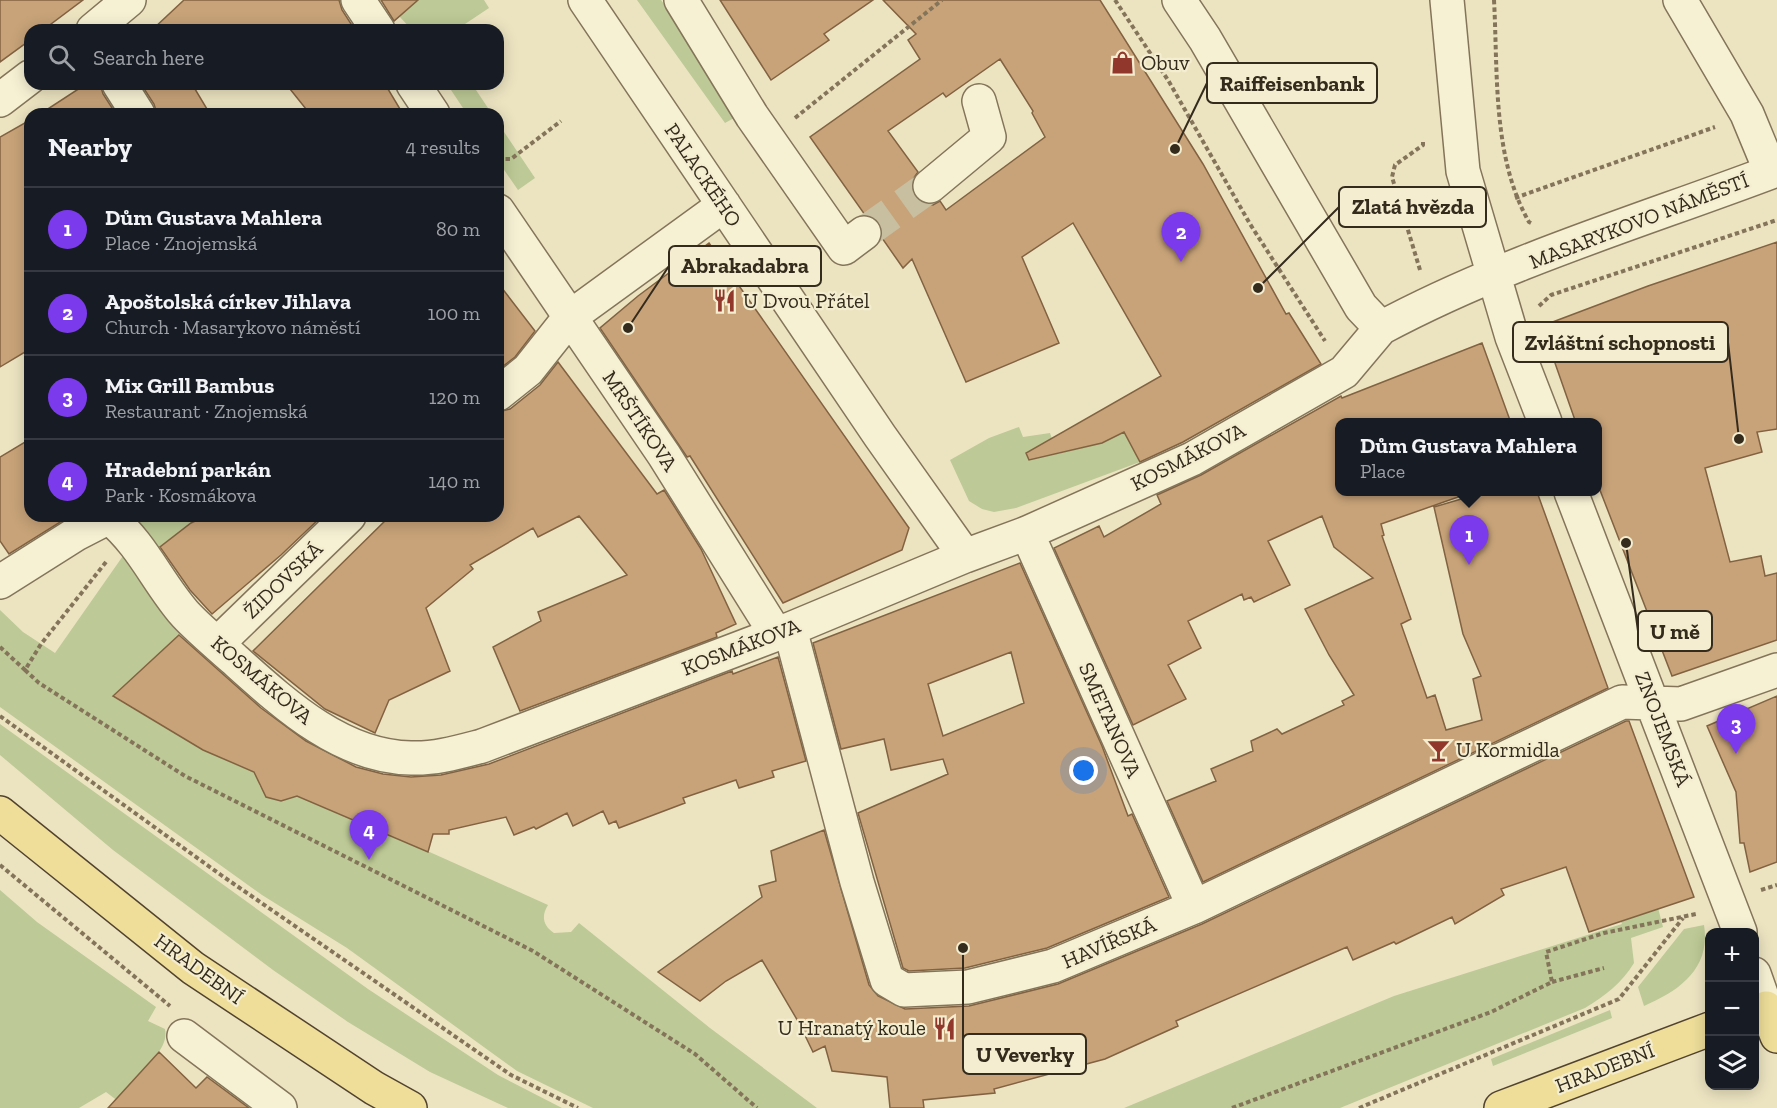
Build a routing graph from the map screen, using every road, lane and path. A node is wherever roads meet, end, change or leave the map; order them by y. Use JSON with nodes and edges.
{"nodes":[{"id":1,"x":129,"y":0,"type":"edge"},
{"id":2,"x":358,"y":0,"type":"edge"},
{"id":3,"x":585,"y":0,"type":"edge"},
{"id":4,"x":681,"y":0,"type":"edge"},
{"id":5,"x":942,"y":0,"type":"edge"},
{"id":6,"x":1115,"y":0,"type":"edge"},
{"id":7,"x":1179,"y":0,"type":"edge"},
{"id":8,"x":1447,"y":0,"type":"edge"},
{"id":9,"x":1494,"y":0,"type":"edge"},
{"id":10,"x":1680,"y":0,"type":"edge"},
{"id":11,"x":100,"y":24,"type":"edge"},
{"id":12,"x":374,"y":24,"type":"edge"},
{"id":13,"x":24,"y":82,"type":"edge"},
{"id":14,"x":123,"y":90,"type":"edge"},
{"id":15,"x":417,"y":90,"type":"edge"},
{"id":16,"x":0,"y":100,"type":"edge"},
{"id":17,"x":979,"y":101,"type":"dead end"},
{"id":18,"x":134,"y":108,"type":"edge"},
{"id":19,"x":429,"y":108,"type":"edge"},
{"id":20,"x":561,"y":121,"type":"dead end"},
{"id":21,"x":1724,"y":123,"type":"dead end"},
{"id":22,"x":1422,"y":134,"type":"dead end"},
{"id":23,"x":768,"y":139,"type":"junction"},
{"id":24,"x":504,"y":159,"type":"edge"},
{"id":25,"x":1774,"y":173,"type":"edge"},
{"id":26,"x":930,"y":186,"type":"tunnel mouth"},
{"id":27,"x":1515,"y":198,"type":"junction"},
{"id":28,"x":724,"y":205,"type":"junction"},
{"id":29,"x":504,"y":220,"type":"edge"},
{"id":30,"x":1777,"y":220,"type":"edge"},
{"id":31,"x":1538,"y":224,"type":"dead end"},
{"id":32,"x":854,"y":240,"type":"dead end"},
{"id":33,"x":1492,"y":276,"type":"junction"},
{"id":34,"x":1431,"y":301,"type":"junction"},
{"id":35,"x":1535,"y":313,"type":"dead end"},
{"id":36,"x":570,"y":317,"type":"junction"},
{"id":37,"x":1382,"y":328,"type":"junction"},
{"id":38,"x":1344,"y":372,"type":"junction"},
{"id":39,"x":504,"y":389,"type":"edge"},
{"id":40,"x":1543,"y":418,"type":"edge"},
{"id":41,"x":1573,"y":496,"type":"edge"},
{"id":42,"x":99,"y":522,"type":"edge"},
{"id":43,"x":115,"y":522,"type":"edge"},
{"id":44,"x":343,"y":522,"type":"edge"},
{"id":45,"x":129,"y":533,"type":"junction"},
{"id":46,"x":1027,"y":533,"type":"junction"},
{"id":47,"x":965,"y":556,"type":"junction"},
{"id":48,"x":0,"y":582,"type":"edge"},
{"id":49,"x":783,"y":632,"type":"junction"},
{"id":50,"x":217,"y":644,"type":"junction"},
{"id":51,"x":0,"y":646,"type":"edge"},
{"id":52,"x":25,"y":670,"type":"junction"},
{"id":53,"x":1777,"y":670,"type":"edge"},
{"id":54,"x":1652,"y":701,"type":"junction"},
{"id":55,"x":0,"y":716,"type":"edge"},
{"id":56,"x":0,"y":813,"type":"edge"},
{"id":57,"x":0,"y":865,"type":"edge"},
{"id":58,"x":1777,"y":885,"type":"edge"},
{"id":59,"x":1757,"y":892,"type":"dead end"},
{"id":60,"x":1194,"y":907,"type":"junction"},
{"id":61,"x":1701,"y":913,"type":"dead end"},
{"id":62,"x":1683,"y":917,"type":"junction"},
{"id":63,"x":1738,"y":928,"type":"edge"},
{"id":64,"x":1604,"y":968,"type":"dead end"},
{"id":65,"x":1552,"y":982,"type":"junction"},
{"id":66,"x":1758,"y":982,"type":"edge"},
{"id":67,"x":1769,"y":1015,"type":"edge"},
{"id":68,"x":179,"y":1022,"type":"joint"},
{"id":69,"x":1705,"y":1031,"type":"edge"},
{"id":70,"x":280,"y":1108,"type":"edge"},
{"id":71,"x":410,"y":1108,"type":"edge"},
{"id":72,"x":578,"y":1108,"type":"edge"},
{"id":73,"x":757,"y":1108,"type":"edge"},
{"id":74,"x":1232,"y":1108,"type":"edge"},
{"id":75,"x":1359,"y":1108,"type":"edge"},
{"id":76,"x":1501,"y":1108,"type":"edge"}],
"edges":[{"from":1,"to":11,"type":"street"},
{"from":2,"to":12,"type":"street"},
{"from":3,"to":28,"type":"street","name":"PALACKÉHO"},
{"from":4,"to":23,"type":"street"},
{"from":5,"to":23,"type":"path"},
{"from":6,"to":38,"type":"path"},
{"from":7,"to":37,"type":"street"},
{"from":8,"to":33,"type":"street"},
{"from":9,"to":27,"type":"path"},
{"from":10,"to":25,"type":"street","name":"MASARYKOVO NÁMĚSTÍ"},
{"from":13,"to":16,"type":"street"},
{"from":14,"to":18,"type":"street"},
{"from":15,"to":19,"type":"street"},
{"from":17,"to":26,"type":"street"},
{"from":20,"to":24,"type":"path"},
{"from":21,"to":27,"type":"path"},
{"from":22,"to":34,"type":"path"},
{"from":23,"to":32,"type":"street"},
{"from":25,"to":33,"type":"street","name":"MASARYKOVO NÁMĚSTÍ"},
{"from":27,"to":31,"type":"path"},
{"from":28,"to":36,"type":"street"},
{"from":28,"to":47,"type":"street","name":"PALACKÉHO"},
{"from":29,"to":36,"type":"street","name":"MRŠTÍKOVA"},
{"from":30,"to":35,"type":"path"},
{"from":33,"to":34,"type":"street","name":"MASARYKOVO NÁMĚSTÍ"},
{"from":33,"to":40,"type":"street"},
{"from":34,"to":37,"type":"street","name":"MASARYKOVO NÁMĚSTÍ"},
{"from":36,"to":39,"type":"street"},
{"from":36,"to":49,"type":"street","name":"MRŠTÍKOVA"},
{"from":37,"to":38,"type":"street","name":"KOSMÁKOVA"},
{"from":38,"to":46,"type":"street","name":"KOSMÁKOVA"},
{"from":41,"to":54,"type":"street","name":"ZNOJEMSKÁ"},
{"from":42,"to":48,"type":"street"},
{"from":43,"to":45,"type":"street"},
{"from":44,"to":50,"type":"street","name":"ŽIDOVSKÁ"},
{"from":45,"to":50,"type":"street","name":"KOSMÁKOVA"},
{"from":45,"to":52,"type":"path"},
{"from":46,"to":47,"type":"street","name":"KOSMÁKOVA"},
{"from":46,"to":60,"type":"street","name":"SMETANOVA"},
{"from":47,"to":49,"type":"street","name":"KOSMÁKOVA"},
{"from":49,"to":50,"type":"street","name":"KOSMÁKOVA"},
{"from":49,"to":60,"type":"street","name":"HAVÍŘSKÁ"},
{"from":51,"to":52,"type":"path"},
{"from":52,"to":73,"type":"path"},
{"from":53,"to":54,"type":"street","name":"HAVÍŘSKÁ"},
{"from":54,"to":60,"type":"street","name":"HAVÍŘSKÁ"},
{"from":54,"to":63,"type":"street","name":"ZNOJEMSKÁ"},
{"from":55,"to":72,"type":"path"},
{"from":56,"to":71,"type":"main road","name":"HRADEBNÍ"},
{"from":57,"to":68,"type":"path"},
{"from":58,"to":59,"type":"path"},
{"from":61,"to":62,"type":"path"},
{"from":62,"to":65,"type":"path"},
{"from":62,"to":75,"type":"path"},
{"from":64,"to":65,"type":"path"},
{"from":65,"to":74,"type":"path"},
{"from":66,"to":67,"type":"street"},
{"from":68,"to":70,"type":"street"},
{"from":69,"to":76,"type":"main road","name":"HRADEBNÍ"}]}
